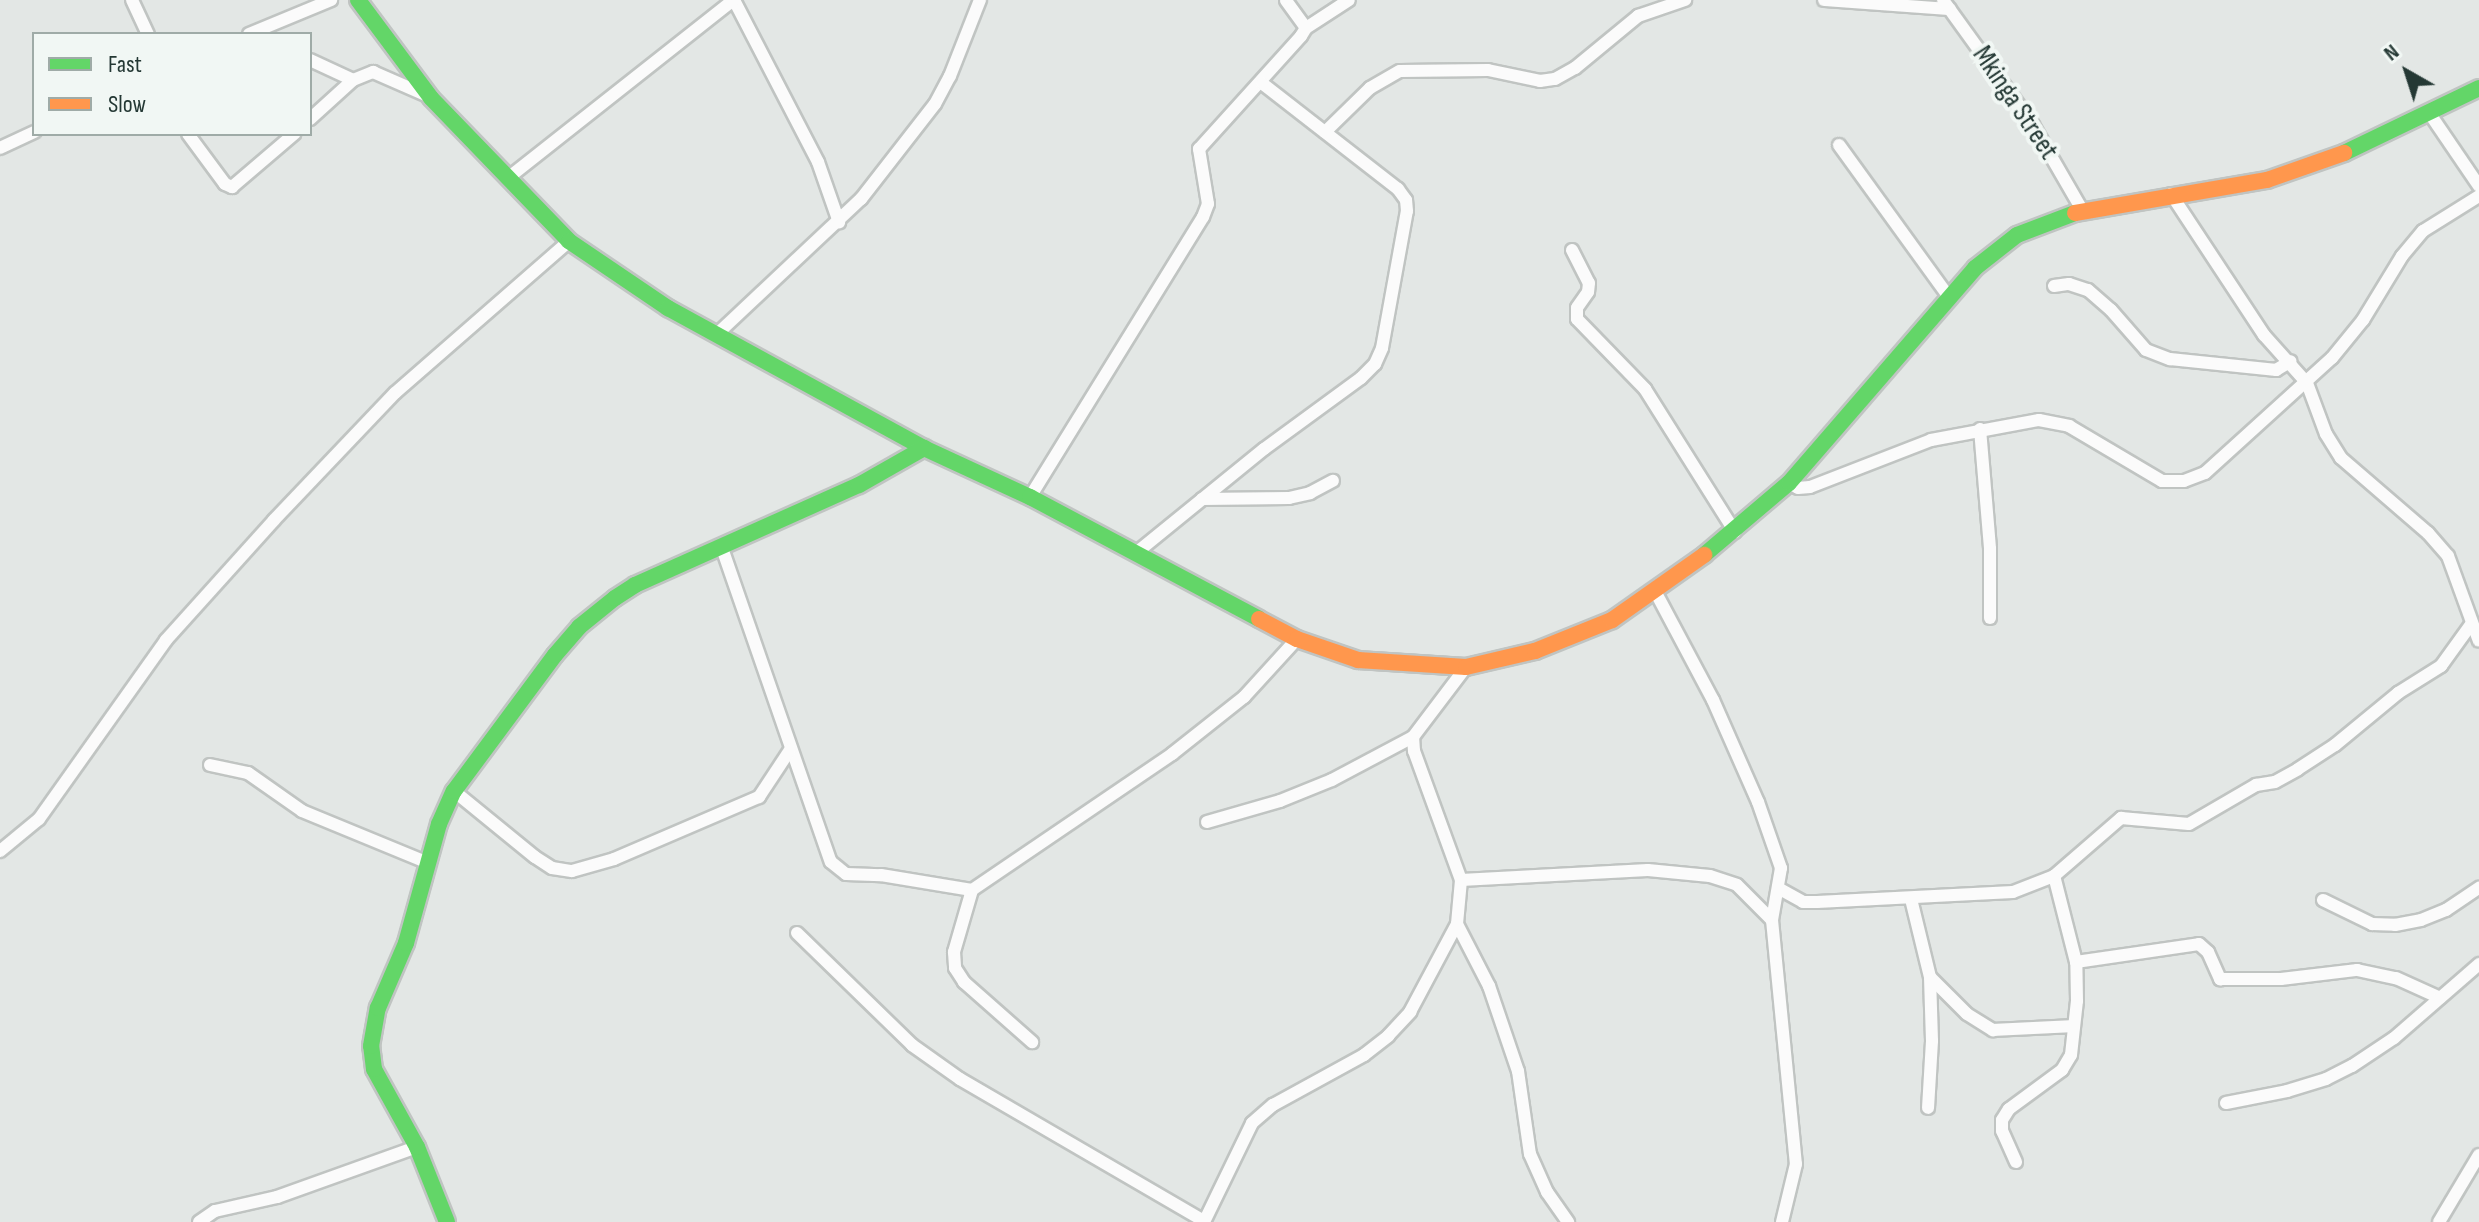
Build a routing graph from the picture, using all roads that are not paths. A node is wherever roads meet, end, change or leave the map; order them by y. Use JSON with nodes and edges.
{"nodes":[{"id":1,"x":132,"y":0,"type":"edge"},
{"id":2,"x":331,"y":0,"type":"edge"},
{"id":3,"x":358,"y":0,"type":"edge"},
{"id":4,"x":734,"y":0,"type":"edge"},
{"id":5,"x":980,"y":0,"type":"edge"},
{"id":6,"x":1286,"y":0,"type":"edge"},
{"id":7,"x":1349,"y":0,"type":"edge"},
{"id":8,"x":1685,"y":0,"type":"edge"},
{"id":9,"x":1824,"y":0,"type":"edge"},
{"id":10,"x":1946,"y":4,"type":"edge"},
{"id":11,"x":1306,"y":28,"type":"junction"},
{"id":12,"x":147,"y":32,"type":"edge"},
{"id":13,"x":254,"y":32,"type":"edge"},
{"id":14,"x":312,"y":61,"type":"edge"},
{"id":15,"x":353,"y":80,"type":"junction"},
{"id":16,"x":1262,"y":83,"type":"junction"},
{"id":17,"x":2479,"y":88,"type":"edge"},
{"id":18,"x":431,"y":98,"type":"junction"},
{"id":19,"x":2430,"y":114,"type":"junction"},
{"id":20,"x":312,"y":117,"type":"edge"},
{"id":21,"x":1325,"y":132,"type":"junction"},
{"id":22,"x":32,"y":133,"type":"edge"},
{"id":23,"x":189,"y":136,"type":"edge"},
{"id":24,"x":292,"y":136,"type":"edge"},
{"id":25,"x":1839,"y":145,"type":"dead end"},
{"id":26,"x":0,"y":148,"type":"edge"},
{"id":27,"x":508,"y":178,"type":"junction"},
{"id":28,"x":2479,"y":186,"type":"edge"},
{"id":29,"x":2171,"y":194,"type":"junction"},
{"id":30,"x":2479,"y":196,"type":"edge"},
{"id":31,"x":2082,"y":210,"type":"junction"},
{"id":32,"x":839,"y":222,"type":"junction"},
{"id":33,"x":569,"y":241,"type":"junction"},
{"id":34,"x":1572,"y":250,"type":"dead end"},
{"id":35,"x":2054,"y":286,"type":"dead end"},
{"id":36,"x":1949,"y":297,"type":"junction"},
{"id":37,"x":716,"y":335,"type":"junction"},
{"id":38,"x":2291,"y":361,"type":"junction"},
{"id":39,"x":2307,"y":383,"type":"junction"},
{"id":40,"x":1980,"y":429,"type":"junction"},
{"id":41,"x":924,"y":448,"type":"junction"},
{"id":42,"x":1333,"y":481,"type":"dead end"},
{"id":43,"x":1789,"y":483,"type":"junction"},
{"id":44,"x":1030,"y":497,"type":"junction"},
{"id":45,"x":1202,"y":499,"type":"junction"},
{"id":46,"x":1735,"y":532,"type":"junction"},
{"id":47,"x":722,"y":548,"type":"junction"},
{"id":48,"x":1136,"y":553,"type":"junction"},
{"id":49,"x":1655,"y":591,"type":"junction"},
{"id":50,"x":1990,"y":618,"type":"dead end"},
{"id":51,"x":2472,"y":623,"type":"junction"},
{"id":52,"x":1297,"y":639,"type":"junction"},
{"id":53,"x":2479,"y":641,"type":"edge"},
{"id":54,"x":1466,"y":667,"type":"junction"},
{"id":55,"x":1413,"y":737,"type":"junction"},
{"id":56,"x":790,"y":750,"type":"junction"},
{"id":57,"x":210,"y":765,"type":"dead end"},
{"id":58,"x":454,"y":791,"type":"junction"},
{"id":59,"x":1207,"y":822,"type":"dead end"},
{"id":60,"x":0,"y":851,"type":"edge"},
{"id":61,"x":428,"y":863,"type":"junction"},
{"id":62,"x":2054,"y":876,"type":"junction"},
{"id":63,"x":1461,"y":880,"type":"junction"},
{"id":64,"x":1778,"y":888,"type":"junction"},
{"id":65,"x":2479,"y":888,"type":"edge"},
{"id":66,"x":972,"y":890,"type":"junction"},
{"id":67,"x":1911,"y":899,"type":"junction"},
{"id":68,"x":2323,"y":900,"type":"dead end"},
{"id":69,"x":1772,"y":920,"type":"junction"},
{"id":70,"x":1457,"y":924,"type":"junction"},
{"id":71,"x":797,"y":933,"type":"dead end"},
{"id":72,"x":2076,"y":962,"type":"junction"},
{"id":73,"x":2479,"y":964,"type":"edge"},
{"id":74,"x":1930,"y":977,"type":"junction"},
{"id":75,"x":2440,"y":998,"type":"junction"},
{"id":76,"x":2074,"y":1026,"type":"junction"},
{"id":77,"x":1032,"y":1042,"type":"dead end"},
{"id":78,"x":2226,"y":1103,"type":"dead end"},
{"id":79,"x":1928,"y":1108,"type":"dead end"},
{"id":80,"x":417,"y":1147,"type":"junction"},
{"id":81,"x":2479,"y":1156,"type":"edge"},
{"id":82,"x":2016,"y":1162,"type":"dead end"},
{"id":83,"x":199,"y":1222,"type":"edge"},
{"id":84,"x":447,"y":1222,"type":"edge"},
{"id":85,"x":1204,"y":1222,"type":"edge"},
{"id":86,"x":1568,"y":1222,"type":"edge"},
{"id":87,"x":1782,"y":1222,"type":"edge"},
{"id":88,"x":2439,"y":1222,"type":"edge"}],
"edges":[{"from":1,"to":12,"type":"street"},
{"from":2,"to":13,"type":"street"},
{"from":3,"to":18,"type":"street"},
{"from":4,"to":27,"type":"street"},
{"from":4,"to":32,"type":"street"},
{"from":5,"to":32,"type":"street"},
{"from":6,"to":11,"type":"street"},
{"from":7,"to":11,"type":"street"},
{"from":8,"to":21,"type":"street"},
{"from":9,"to":10,"type":"street"},
{"from":10,"to":31,"type":"street","name":"Mkinga Street"},
{"from":11,"to":16,"type":"street"},
{"from":14,"to":15,"type":"street"},
{"from":15,"to":18,"type":"street"},
{"from":15,"to":20,"type":"street"},
{"from":16,"to":21,"type":"street"},
{"from":16,"to":44,"type":"street"},
{"from":17,"to":19,"type":"street"},
{"from":18,"to":27,"type":"street"},
{"from":19,"to":28,"type":"street"},
{"from":19,"to":29,"type":"street"},
{"from":21,"to":45,"type":"street"},
{"from":22,"to":26,"type":"street"},
{"from":23,"to":24,"type":"street"},
{"from":25,"to":36,"type":"street"},
{"from":27,"to":33,"type":"street"},
{"from":29,"to":31,"type":"street"},
{"from":29,"to":38,"type":"street"},
{"from":30,"to":39,"type":"street"},
{"from":31,"to":36,"type":"street"},
{"from":32,"to":37,"type":"street"},
{"from":33,"to":37,"type":"street"},
{"from":33,"to":60,"type":"street"},
{"from":34,"to":46,"type":"street"},
{"from":35,"to":38,"type":"street"},
{"from":36,"to":43,"type":"street"},
{"from":37,"to":41,"type":"street"},
{"from":38,"to":39,"type":"street"},
{"from":39,"to":40,"type":"street"},
{"from":39,"to":51,"type":"street"},
{"from":40,"to":43,"type":"street"},
{"from":40,"to":50,"type":"street"},
{"from":41,"to":44,"type":"street"},
{"from":41,"to":47,"type":"street"},
{"from":42,"to":45,"type":"street"},
{"from":43,"to":46,"type":"street"},
{"from":44,"to":48,"type":"street"},
{"from":45,"to":48,"type":"street"},
{"from":46,"to":49,"type":"street"},
{"from":47,"to":56,"type":"street"},
{"from":47,"to":58,"type":"street"},
{"from":48,"to":52,"type":"street"},
{"from":49,"to":54,"type":"street"},
{"from":49,"to":64,"type":"street"},
{"from":51,"to":53,"type":"street"},
{"from":51,"to":62,"type":"street"},
{"from":52,"to":54,"type":"street"},
{"from":52,"to":66,"type":"street"},
{"from":54,"to":55,"type":"street"},
{"from":55,"to":59,"type":"street"},
{"from":55,"to":63,"type":"street"},
{"from":56,"to":58,"type":"street"},
{"from":56,"to":66,"type":"street"},
{"from":57,"to":61,"type":"street"},
{"from":58,"to":61,"type":"street"},
{"from":61,"to":80,"type":"street"},
{"from":62,"to":67,"type":"street"},
{"from":62,"to":72,"type":"street"},
{"from":63,"to":69,"type":"street"},
{"from":63,"to":70,"type":"street"},
{"from":64,"to":67,"type":"street"},
{"from":64,"to":69,"type":"street"},
{"from":65,"to":68,"type":"street"},
{"from":66,"to":77,"type":"street"},
{"from":67,"to":74,"type":"street"},
{"from":69,"to":87,"type":"street"},
{"from":70,"to":85,"type":"street"},
{"from":70,"to":86,"type":"street"},
{"from":71,"to":85,"type":"street"},
{"from":72,"to":75,"type":"street"},
{"from":72,"to":76,"type":"street"},
{"from":73,"to":75,"type":"street"},
{"from":74,"to":76,"type":"street"},
{"from":74,"to":79,"type":"street"},
{"from":75,"to":78,"type":"street"},
{"from":76,"to":82,"type":"street"},
{"from":80,"to":83,"type":"street"},
{"from":80,"to":84,"type":"street"},
{"from":81,"to":88,"type":"street"}]}
